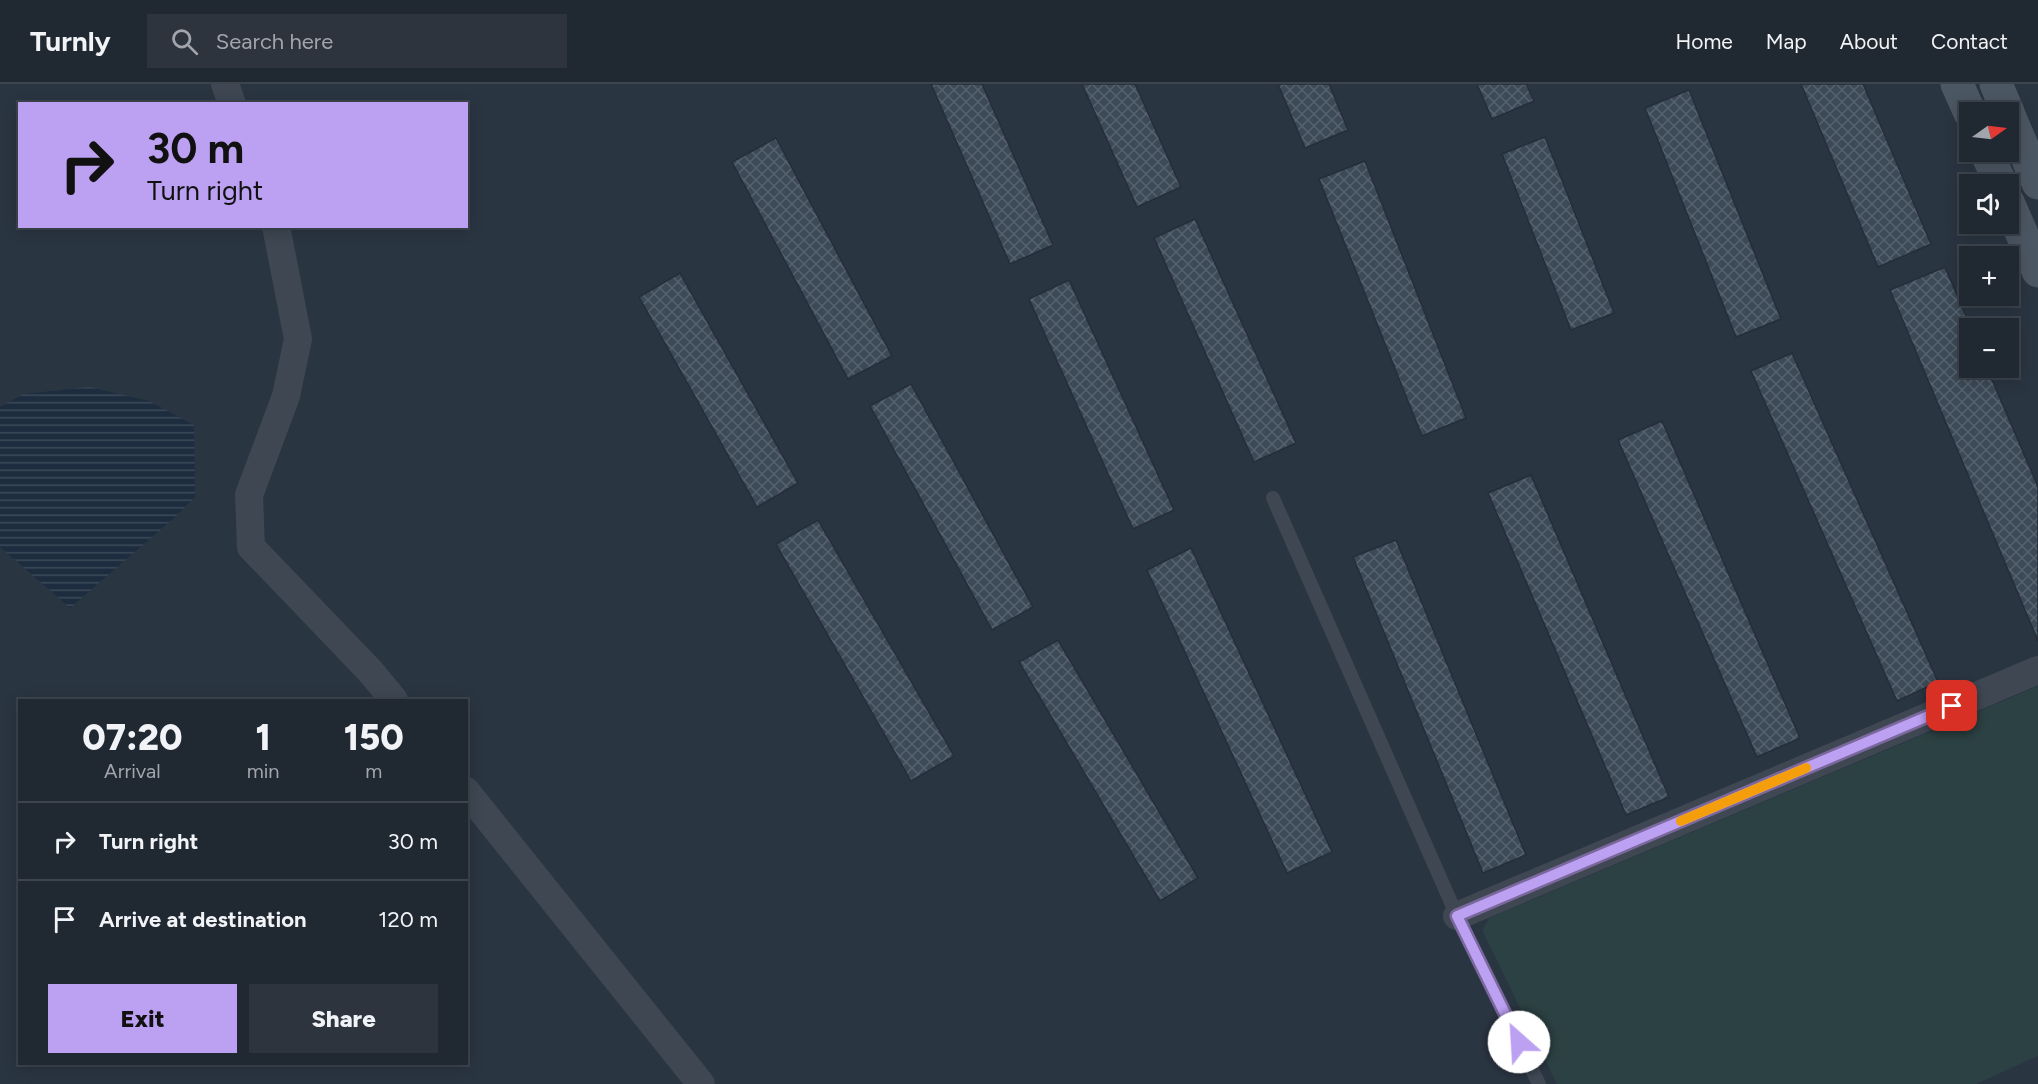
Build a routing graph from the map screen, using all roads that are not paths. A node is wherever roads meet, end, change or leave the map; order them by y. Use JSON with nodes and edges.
{"nodes":[{"id":1,"x":225,"y":84,"type":"edge"},
{"id":2,"x":1957,"y":84,"type":"edge"},
{"id":3,"x":1996,"y":84,"type":"edge"},
{"id":4,"x":231,"y":102,"type":"edge"},
{"id":5,"x":1965,"y":102,"type":"edge"},
{"id":6,"x":2003,"y":102,"type":"edge"},
{"id":7,"x":2019,"y":139,"type":"edge"},
{"id":8,"x":2038,"y":183,"type":"edge"},
{"id":9,"x":2019,"y":227,"type":"edge"},
{"id":10,"x":276,"y":228,"type":"edge"},
{"id":11,"x":2038,"y":271,"type":"edge"},
{"id":12,"x":1273,"y":498,"type":"dead end"},
{"id":13,"x":2038,"y":670,"type":"edge"},
{"id":14,"x":393,"y":699,"type":"edge"},
{"id":15,"x":468,"y":793,"type":"edge"},
{"id":16,"x":1457,"y":916,"type":"junction"},
{"id":17,"x":701,"y":1084,"type":"edge"},
{"id":18,"x":1539,"y":1084,"type":"edge"}],
"edges":[{"from":1,"to":4,"type":"street"},
{"from":2,"to":5,"type":"street"},
{"from":3,"to":6,"type":"street"},
{"from":7,"to":8,"type":"street"},
{"from":9,"to":11,"type":"street"},
{"from":10,"to":14,"type":"street"},
{"from":12,"to":16,"type":"lane"},
{"from":13,"to":16,"type":"street"},
{"from":15,"to":17,"type":"street"},
{"from":16,"to":18,"type":"lane"}]}
